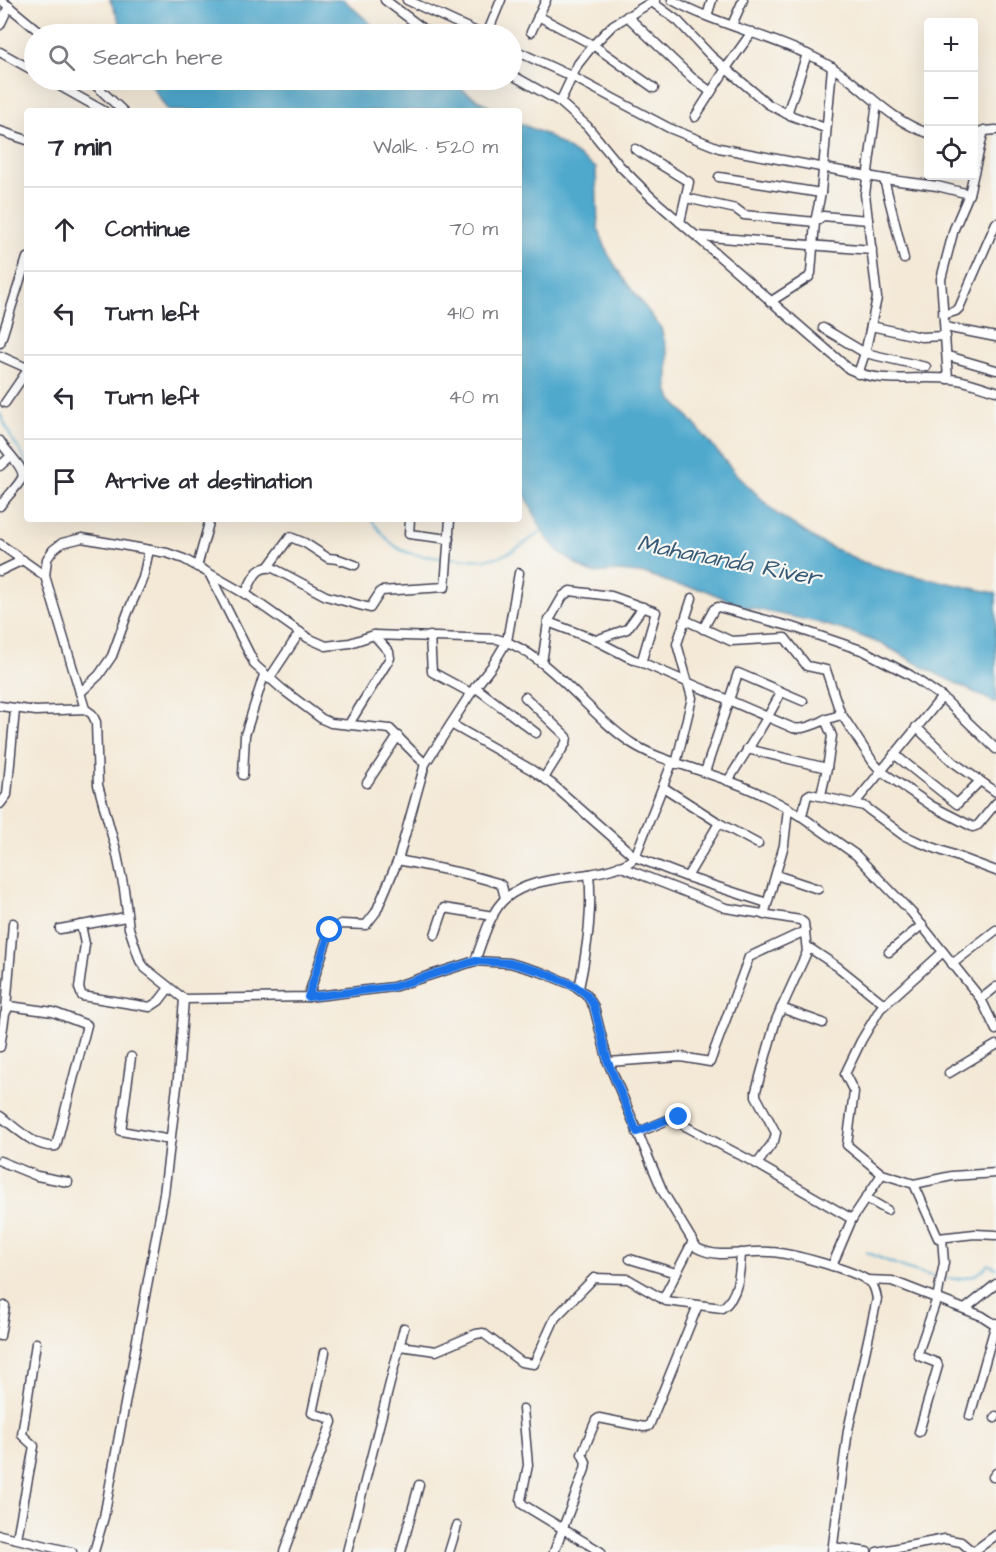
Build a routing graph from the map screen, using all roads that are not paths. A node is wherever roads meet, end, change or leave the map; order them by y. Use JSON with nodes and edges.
{"nodes":[{"id":1,"x":1,"y":0,"type":"edge"},
{"id":2,"x":385,"y":0,"type":"edge"},
{"id":3,"x":407,"y":0,"type":"edge"},
{"id":4,"x":501,"y":0,"type":"edge"},
{"id":5,"x":546,"y":0,"type":"edge"},
{"id":6,"x":672,"y":0,"type":"edge"},
{"id":7,"x":712,"y":0,"type":"edge"},
{"id":8,"x":743,"y":0,"type":"edge"},
{"id":9,"x":654,"y":1,"type":"edge"},
{"id":10,"x":9,"y":6,"type":"junction"},
{"id":11,"x":538,"y":16,"type":"junction"},
{"id":12,"x":627,"y":16,"type":"junction"},
{"id":13,"x":707,"y":16,"type":"junction"},
{"id":14,"x":30,"y":24,"type":"edge"},
{"id":15,"x":417,"y":24,"type":"edge"},
{"id":16,"x":459,"y":24,"type":"edge"},
{"id":17,"x":491,"y":24,"type":"edge"},
{"id":18,"x":0,"y":25,"type":"edge"},
{"id":19,"x":732,"y":25,"type":"junction"},
{"id":20,"x":531,"y":32,"type":"dead end"},
{"id":21,"x":752,"y":32,"type":"junction"},
{"id":22,"x":593,"y":45,"type":"junction"},
{"id":23,"x":0,"y":51,"type":"edge"},
{"id":24,"x":522,"y":54,"type":"edge"},
{"id":25,"x":807,"y":54,"type":"junction"},
{"id":26,"x":24,"y":65,"type":"edge"},
{"id":27,"x":832,"y":68,"type":"junction"},
{"id":28,"x":725,"y":69,"type":"junction"},
{"id":29,"x":573,"y":77,"type":"junction"},
{"id":30,"x":522,"y":80,"type":"edge"},
{"id":31,"x":654,"y":88,"type":"dead end"},
{"id":32,"x":67,"y":90,"type":"edge"},
{"id":33,"x":101,"y":90,"type":"edge"},
{"id":34,"x":711,"y":92,"type":"junction"},
{"id":35,"x":113,"y":101,"type":"junction"},
{"id":36,"x":560,"y":102,"type":"junction"},
{"id":37,"x":877,"y":103,"type":"junction"},
{"id":38,"x":99,"y":108,"type":"edge"},
{"id":39,"x":110,"y":108,"type":"edge"},
{"id":40,"x":120,"y":108,"type":"edge"},
{"id":41,"x":787,"y":114,"type":"junction"},
{"id":42,"x":695,"y":117,"type":"dead end"},
{"id":43,"x":825,"y":128,"type":"junction"},
{"id":44,"x":984,"y":130,"type":"junction"},
{"id":45,"x":996,"y":130,"type":"edge"},
{"id":46,"x":0,"y":131,"type":"edge"},
{"id":47,"x":924,"y":131,"type":"edge"},
{"id":48,"x":978,"y":131,"type":"edge"},
{"id":49,"x":24,"y":139,"type":"edge"},
{"id":50,"x":635,"y":149,"type":"dead end"},
{"id":51,"x":822,"y":167,"type":"junction"},
{"id":52,"x":868,"y":175,"type":"junction"},
{"id":53,"x":719,"y":177,"type":"dead end"},
{"id":54,"x":884,"y":179,"type":"junction"},
{"id":55,"x":821,"y":193,"type":"junction"},
{"id":56,"x":969,"y":194,"type":"junction"},
{"id":57,"x":686,"y":198,"type":"junction"},
{"id":58,"x":868,"y":220,"type":"junction"},
{"id":59,"x":680,"y":222,"type":"junction"},
{"id":60,"x":815,"y":222,"type":"junction"},
{"id":61,"x":996,"y":223,"type":"edge"},
{"id":62,"x":696,"y":236,"type":"junction"},
{"id":63,"x":813,"y":245,"type":"junction"},
{"id":64,"x":872,"y":250,"type":"junction"},
{"id":65,"x":904,"y":259,"type":"dead end"},
{"id":66,"x":24,"y":267,"type":"edge"},
{"id":67,"x":770,"y":302,"type":"junction"},
{"id":68,"x":944,"y":315,"type":"junction"},
{"id":69,"x":871,"y":326,"type":"junction"},
{"id":70,"x":823,"y":328,"type":"dead end"},
{"id":71,"x":945,"y":331,"type":"junction"},
{"id":72,"x":996,"y":337,"type":"edge"},
{"id":73,"x":0,"y":343,"type":"edge"},
{"id":74,"x":865,"y":353,"type":"junction"},
{"id":75,"x":0,"y":356,"type":"edge"},
{"id":76,"x":948,"y":356,"type":"junction"},
{"id":77,"x":926,"y":367,"type":"dead end"},
{"id":78,"x":24,"y":368,"type":"edge"},
{"id":79,"x":996,"y":370,"type":"edge"},
{"id":80,"x":24,"y":374,"type":"edge"},
{"id":81,"x":858,"y":374,"type":"junction"},
{"id":82,"x":948,"y":378,"type":"junction"},
{"id":83,"x":996,"y":391,"type":"edge"},
{"id":84,"x":5,"y":404,"type":"dead end"},
{"id":85,"x":0,"y":441,"type":"edge"},
{"id":86,"x":11,"y":456,"type":"junction"},
{"id":87,"x":0,"y":466,"type":"edge"},
{"id":88,"x":0,"y":506,"type":"edge"},
{"id":89,"x":209,"y":522,"type":"edge"},
{"id":90,"x":410,"y":522,"type":"edge"},
{"id":91,"x":450,"y":522,"type":"edge"},
{"id":92,"x":449,"y":539,"type":"junction"},
{"id":93,"x":0,"y":544,"type":"edge"},
{"id":94,"x":149,"y":550,"type":"junction"},
{"id":95,"x":23,"y":560,"type":"junction"},
{"id":96,"x":355,"y":565,"type":"dead end"},
{"id":97,"x":197,"y":567,"type":"junction"},
{"id":98,"x":268,"y":567,"type":"junction"},
{"id":99,"x":0,"y":571,"type":"edge"},
{"id":100,"x":519,"y":573,"type":"dead end"},
{"id":101,"x":210,"y":575,"type":"junction"},
{"id":102,"x":45,"y":576,"type":"junction"},
{"id":103,"x":245,"y":594,"type":"junction"},
{"id":104,"x":692,"y":598,"type":"dead end"},
{"id":105,"x":643,"y":607,"type":"junction"},
{"id":106,"x":685,"y":620,"type":"junction"},
{"id":107,"x":548,"y":622,"type":"junction"},
{"id":108,"x":703,"y":629,"type":"junction"},
{"id":109,"x":300,"y":632,"type":"junction"},
{"id":110,"x":374,"y":635,"type":"junction"},
{"id":111,"x":430,"y":636,"type":"junction"},
{"id":112,"x":596,"y":640,"type":"junction"},
{"id":113,"x":507,"y":641,"type":"junction"},
{"id":114,"x":642,"y":662,"type":"junction"},
{"id":115,"x":542,"y":663,"type":"junction"},
{"id":116,"x":267,"y":677,"type":"junction"},
{"id":117,"x":688,"y":684,"type":"junction"},
{"id":118,"x":473,"y":690,"type":"junction"},
{"id":119,"x":782,"y":692,"type":"junction"},
{"id":120,"x":80,"y":693,"type":"junction"},
{"id":121,"x":525,"y":697,"type":"dead end"},
{"id":122,"x":942,"y":697,"type":"junction"},
{"id":123,"x":728,"y":699,"type":"junction"},
{"id":124,"x":803,"y":701,"type":"dead end"},
{"id":125,"x":0,"y":706,"type":"edge"},
{"id":126,"x":85,"y":709,"type":"junction"},
{"id":127,"x":15,"y":710,"type":"junction"},
{"id":128,"x":841,"y":715,"type":"junction"},
{"id":129,"x":768,"y":718,"type":"junction"},
{"id":130,"x":825,"y":719,"type":"junction"},
{"id":131,"x":349,"y":724,"type":"junction"},
{"id":132,"x":451,"y":724,"type":"junction"},
{"id":133,"x":916,"y":727,"type":"junction"},
{"id":134,"x":536,"y":733,"type":"dead end"},
{"id":135,"x":398,"y":736,"type":"junction"},
{"id":136,"x":747,"y":749,"type":"junction"},
{"id":137,"x":996,"y":749,"type":"edge"},
{"id":138,"x":894,"y":754,"type":"junction"},
{"id":139,"x":425,"y":764,"type":"junction"},
{"id":140,"x":674,"y":764,"type":"junction"},
{"id":141,"x":827,"y":768,"type":"junction"},
{"id":142,"x":881,"y":771,"type":"junction"},
{"id":143,"x":705,"y":772,"type":"junction"},
{"id":144,"x":243,"y":775,"type":"dead end"},
{"id":145,"x":544,"y":778,"type":"junction"},
{"id":146,"x":728,"y":781,"type":"junction"},
{"id":147,"x":980,"y":781,"type":"junction"},
{"id":148,"x":367,"y":783,"type":"dead end"},
{"id":149,"x":663,"y":787,"type":"junction"},
{"id":150,"x":996,"y":792,"type":"edge"},
{"id":151,"x":821,"y":795,"type":"junction"},
{"id":152,"x":996,"y":802,"type":"edge"},
{"id":153,"x":855,"y":803,"type":"junction"},
{"id":154,"x":0,"y":804,"type":"edge"},
{"id":155,"x":788,"y":808,"type":"junction"},
{"id":156,"x":992,"y":814,"type":"edge"},
{"id":157,"x":801,"y":816,"type":"junction"},
{"id":158,"x":719,"y":823,"type":"junction"},
{"id":159,"x":758,"y":844,"type":"dead end"},
{"id":160,"x":635,"y":857,"type":"junction"},
{"id":161,"x":398,"y":860,"type":"junction"},
{"id":162,"x":619,"y":866,"type":"junction"},
{"id":163,"x":996,"y":871,"type":"edge"},
{"id":164,"x":589,"y":874,"type":"junction"},
{"id":165,"x":776,"y":875,"type":"junction"},
{"id":166,"x":687,"y":877,"type":"junction"},
{"id":167,"x":818,"y":890,"type":"dead end"},
{"id":168,"x":505,"y":898,"type":"junction"},
{"id":169,"x":767,"y":903,"type":"junction"},
{"id":170,"x":764,"y":915,"type":"junction"},
{"id":171,"x":493,"y":916,"type":"junction"},
{"id":172,"x":126,"y":917,"type":"junction"},
{"id":173,"x":13,"y":923,"type":"dead end"},
{"id":174,"x":81,"y":925,"type":"junction"},
{"id":175,"x":922,"y":925,"type":"junction"},
{"id":176,"x":60,"y":928,"type":"dead end"},
{"id":177,"x":996,"y":930,"type":"edge"},
{"id":178,"x":805,"y":932,"type":"junction"},
{"id":179,"x":435,"y":935,"type":"dead end"},
{"id":180,"x":807,"y":947,"type":"junction"},
{"id":181,"x":889,"y":952,"type":"dead end"},
{"id":182,"x":943,"y":952,"type":"junction"},
{"id":183,"x":475,"y":961,"type":"junction"},
{"id":184,"x":952,"y":964,"type":"junction"},
{"id":185,"x":996,"y":987,"type":"edge"},
{"id":186,"x":169,"y":988,"type":"junction"},
{"id":187,"x":579,"y":988,"type":"junction"},
{"id":188,"x":308,"y":997,"type":"junction"},
{"id":189,"x":184,"y":999,"type":"junction"},
{"id":190,"x":981,"y":999,"type":"junction"},
{"id":191,"x":884,"y":1004,"type":"junction"},
{"id":192,"x":781,"y":1008,"type":"junction"},
{"id":193,"x":6,"y":1009,"type":"junction"},
{"id":194,"x":823,"y":1023,"type":"dead end"},
{"id":195,"x":996,"y":1030,"type":"edge"},
{"id":196,"x":996,"y":1045,"type":"edge"},
{"id":197,"x":0,"y":1047,"type":"edge"},
{"id":198,"x":131,"y":1057,"type":"dead end"},
{"id":199,"x":608,"y":1062,"type":"junction"},
{"id":200,"x":949,"y":1073,"type":"dead end"},
{"id":201,"x":0,"y":1116,"type":"edge"},
{"id":202,"x":637,"y":1132,"type":"junction"},
{"id":203,"x":171,"y":1140,"type":"junction"},
{"id":204,"x":0,"y":1161,"type":"edge"},
{"id":205,"x":758,"y":1164,"type":"junction"},
{"id":206,"x":996,"y":1173,"type":"edge"},
{"id":207,"x":882,"y":1174,"type":"junction"},
{"id":208,"x":68,"y":1182,"type":"dead end"},
{"id":209,"x":915,"y":1184,"type":"junction"},
{"id":210,"x":866,"y":1198,"type":"junction"},
{"id":211,"x":887,"y":1210,"type":"dead end"},
{"id":212,"x":852,"y":1219,"type":"junction"},
{"id":213,"x":996,"y":1235,"type":"edge"},
{"id":214,"x":942,"y":1238,"type":"junction"},
{"id":215,"x":692,"y":1243,"type":"junction"},
{"id":216,"x":741,"y":1253,"type":"junction"},
{"id":217,"x":630,"y":1259,"type":"dead end"},
{"id":218,"x":832,"y":1266,"type":"junction"},
{"id":219,"x":676,"y":1273,"type":"junction"},
{"id":220,"x":866,"y":1280,"type":"junction"},
{"id":221,"x":996,"y":1284,"type":"edge"},
{"id":222,"x":937,"y":1298,"type":"junction"},
{"id":223,"x":663,"y":1299,"type":"junction"},
{"id":224,"x":698,"y":1305,"type":"junction"},
{"id":225,"x":5,"y":1306,"type":"dead end"},
{"id":226,"x":965,"y":1309,"type":"junction"},
{"id":227,"x":996,"y":1324,"type":"edge"},
{"id":228,"x":404,"y":1328,"type":"dead end"},
{"id":229,"x":0,"y":1336,"type":"edge"},
{"id":230,"x":36,"y":1343,"type":"dead end"},
{"id":231,"x":400,"y":1346,"type":"junction"},
{"id":232,"x":325,"y":1352,"type":"dead end"},
{"id":233,"x":523,"y":1409,"type":"dead end"},
{"id":234,"x":970,"y":1416,"type":"dead end"},
{"id":235,"x":919,"y":1432,"type":"dead end"},
{"id":236,"x":419,"y":1485,"type":"dead end"},
{"id":237,"x":457,"y":1526,"type":"dead end"},
{"id":238,"x":563,"y":1528,"type":"junction"},
{"id":239,"x":0,"y":1535,"type":"edge"},
{"id":240,"x":996,"y":1535,"type":"edge"},
{"id":241,"x":17,"y":1538,"type":"junction"},
{"id":242,"x":30,"y":1541,"type":"junction"},
{"id":243,"x":926,"y":1547,"type":"edge"},
{"id":244,"x":832,"y":1549,"type":"edge"},
{"id":245,"x":898,"y":1551,"type":"edge"},
{"id":246,"x":27,"y":1552,"type":"edge"},
{"id":247,"x":72,"y":1552,"type":"edge"},
{"id":248,"x":94,"y":1552,"type":"edge"},
{"id":249,"x":284,"y":1552,"type":"edge"},
{"id":250,"x":347,"y":1552,"type":"edge"},
{"id":251,"x":401,"y":1552,"type":"edge"},
{"id":252,"x":449,"y":1552,"type":"edge"},
{"id":253,"x":554,"y":1552,"type":"edge"},
{"id":254,"x":601,"y":1552,"type":"edge"},
{"id":255,"x":867,"y":1552,"type":"edge"},
{"id":256,"x":877,"y":1552,"type":"edge"}],
"edges":[{"from":1,"to":10,"type":"street"},
{"from":2,"to":15,"type":"street"},
{"from":3,"to":16,"type":"street"},
{"from":4,"to":17,"type":"street"},
{"from":5,"to":11,"type":"street"},
{"from":6,"to":13,"type":"street"},
{"from":7,"to":13,"type":"street"},
{"from":8,"to":19,"type":"street"},
{"from":9,"to":12,"type":"street"},
{"from":9,"to":28,"type":"street"},
{"from":10,"to":14,"type":"street"},
{"from":10,"to":18,"type":"street"},
{"from":11,"to":20,"type":"street"},
{"from":11,"to":22,"type":"street"},
{"from":12,"to":22,"type":"street"},
{"from":12,"to":34,"type":"street"},
{"from":13,"to":19,"type":"street"},
{"from":19,"to":21,"type":"street"},
{"from":21,"to":25,"type":"street"},
{"from":21,"to":28,"type":"street"},
{"from":22,"to":29,"type":"street"},
{"from":22,"to":31,"type":"street"},
{"from":23,"to":26,"type":"street"},
{"from":24,"to":29,"type":"street"},
{"from":25,"to":27,"type":"street"},
{"from":25,"to":41,"type":"street"},
{"from":27,"to":37,"type":"street"},
{"from":27,"to":43,"type":"street"},
{"from":28,"to":34,"type":"street"},
{"from":28,"to":41,"type":"street"},
{"from":29,"to":36,"type":"street"},
{"from":29,"to":51,"type":"street"},
{"from":30,"to":36,"type":"street"},
{"from":32,"to":38,"type":"street"},
{"from":33,"to":35,"type":"street"},
{"from":34,"to":42,"type":"street"},
{"from":35,"to":39,"type":"street"},
{"from":35,"to":40,"type":"street"},
{"from":36,"to":59,"type":"street"},
{"from":37,"to":47,"type":"street"},
{"from":37,"to":52,"type":"street"},
{"from":41,"to":43,"type":"street"},
{"from":43,"to":51,"type":"street"},
{"from":44,"to":45,"type":"street"},
{"from":44,"to":48,"type":"street"},
{"from":44,"to":56,"type":"street"},
{"from":46,"to":49,"type":"street"},
{"from":50,"to":57,"type":"street"},
{"from":51,"to":52,"type":"street"},
{"from":51,"to":55,"type":"street"},
{"from":52,"to":54,"type":"street"},
{"from":52,"to":58,"type":"street"},
{"from":53,"to":55,"type":"street"},
{"from":54,"to":56,"type":"street"},
{"from":54,"to":65,"type":"street"},
{"from":55,"to":60,"type":"street"},
{"from":56,"to":68,"type":"street"},
{"from":57,"to":59,"type":"street"},
{"from":57,"to":60,"type":"street"},
{"from":58,"to":60,"type":"street"},
{"from":58,"to":64,"type":"street"},
{"from":59,"to":62,"type":"street"},
{"from":60,"to":63,"type":"street"},
{"from":61,"to":68,"type":"street"},
{"from":62,"to":63,"type":"street"},
{"from":62,"to":67,"type":"street"},
{"from":63,"to":64,"type":"street"},
{"from":63,"to":67,"type":"street"},
{"from":64,"to":69,"type":"street"},
{"from":66,"to":73,"type":"street"},
{"from":67,"to":81,"type":"street"},
{"from":68,"to":71,"type":"street"},
{"from":69,"to":71,"type":"street"},
{"from":69,"to":74,"type":"street"},
{"from":70,"to":74,"type":"street"},
{"from":71,"to":72,"type":"street"},
{"from":71,"to":76,"type":"street"},
{"from":74,"to":77,"type":"street"},
{"from":74,"to":81,"type":"street"},
{"from":75,"to":78,"type":"street"},
{"from":76,"to":79,"type":"street"},
{"from":76,"to":82,"type":"street"},
{"from":80,"to":84,"type":"street"},
{"from":81,"to":82,"type":"street"},
{"from":82,"to":83,"type":"street"},
{"from":85,"to":86,"type":"street"},
{"from":86,"to":87,"type":"street"},
{"from":86,"to":88,"type":"street"},
{"from":89,"to":97,"type":"street"},
{"from":90,"to":92,"type":"street"},
{"from":91,"to":92,"type":"street"},
{"from":92,"to":98,"type":"street"},
{"from":93,"to":95,"type":"street"},
{"from":94,"to":97,"type":"street"},
{"from":94,"to":102,"type":"street"},
{"from":94,"to":120,"type":"street"},
{"from":95,"to":99,"type":"street"},
{"from":95,"to":102,"type":"street"},
{"from":96,"to":98,"type":"street"},
{"from":97,"to":101,"type":"street"},
{"from":98,"to":103,"type":"street"},
{"from":100,"to":113,"type":"street"},
{"from":101,"to":103,"type":"street"},
{"from":101,"to":116,"type":"street"},
{"from":102,"to":120,"type":"street"},
{"from":103,"to":109,"type":"street"},
{"from":104,"to":106,"type":"street"},
{"from":105,"to":107,"type":"street"},
{"from":105,"to":112,"type":"street"},
{"from":105,"to":114,"type":"street"},
{"from":106,"to":108,"type":"street"},
{"from":106,"to":117,"type":"street"},
{"from":107,"to":112,"type":"street"},
{"from":107,"to":115,"type":"street"},
{"from":108,"to":122,"type":"street"},
{"from":108,"to":128,"type":"street"},
{"from":109,"to":110,"type":"street"},
{"from":109,"to":116,"type":"street"},
{"from":110,"to":111,"type":"street"},
{"from":110,"to":131,"type":"street"},
{"from":111,"to":113,"type":"street"},
{"from":111,"to":118,"type":"street"},
{"from":112,"to":114,"type":"street"},
{"from":113,"to":115,"type":"street"},
{"from":113,"to":118,"type":"street"},
{"from":114,"to":117,"type":"street"},
{"from":115,"to":140,"type":"street"},
{"from":116,"to":131,"type":"street"},
{"from":116,"to":144,"type":"street"},
{"from":117,"to":123,"type":"street"},
{"from":117,"to":140,"type":"street"},
{"from":118,"to":132,"type":"street"},
{"from":118,"to":134,"type":"street"},
{"from":119,"to":123,"type":"street"},
{"from":119,"to":124,"type":"street"},
{"from":119,"to":129,"type":"street"},
{"from":120,"to":126,"type":"street"},
{"from":121,"to":145,"type":"street"},
{"from":122,"to":133,"type":"street"},
{"from":122,"to":137,"type":"street"},
{"from":123,"to":129,"type":"street"},
{"from":123,"to":143,"type":"street"},
{"from":125,"to":127,"type":"street"},
{"from":126,"to":127,"type":"street"},
{"from":126,"to":172,"type":"street"},
{"from":127,"to":154,"type":"street"},
{"from":128,"to":130,"type":"street"},
{"from":128,"to":142,"type":"street"},
{"from":129,"to":130,"type":"street"},
{"from":129,"to":136,"type":"street"},
{"from":130,"to":141,"type":"street"},
{"from":131,"to":135,"type":"street"},
{"from":132,"to":139,"type":"street"},
{"from":132,"to":145,"type":"street"},
{"from":133,"to":138,"type":"street"},
{"from":133,"to":147,"type":"street"},
{"from":135,"to":139,"type":"street"},
{"from":135,"to":148,"type":"street"},
{"from":136,"to":141,"type":"street"},
{"from":136,"to":146,"type":"street"},
{"from":138,"to":142,"type":"street"},
{"from":138,"to":147,"type":"street"},
{"from":139,"to":161,"type":"street"},
{"from":140,"to":143,"type":"street"},
{"from":140,"to":149,"type":"street"},
{"from":141,"to":151,"type":"street"},
{"from":142,"to":153,"type":"street"},
{"from":142,"to":156,"type":"street"},
{"from":143,"to":146,"type":"street"},
{"from":145,"to":160,"type":"street"},
{"from":146,"to":155,"type":"street"},
{"from":147,"to":150,"type":"street"},
{"from":149,"to":158,"type":"street"},
{"from":149,"to":160,"type":"street"},
{"from":151,"to":153,"type":"street"},
{"from":151,"to":157,"type":"street"},
{"from":152,"to":156,"type":"street"},
{"from":153,"to":163,"type":"street"},
{"from":155,"to":157,"type":"street"},
{"from":155,"to":165,"type":"street"},
{"from":157,"to":175,"type":"street"},
{"from":158,"to":159,"type":"street"},
{"from":158,"to":166,"type":"street"},
{"from":160,"to":162,"type":"street"},
{"from":160,"to":166,"type":"street"},
{"from":161,"to":168,"type":"street"},
{"from":161,"to":188,"type":"street"},
{"from":162,"to":164,"type":"street"},
{"from":162,"to":170,"type":"street"},
{"from":164,"to":168,"type":"street"},
{"from":164,"to":187,"type":"street"},
{"from":165,"to":167,"type":"street"},
{"from":165,"to":169,"type":"street"},
{"from":166,"to":169,"type":"street"},
{"from":168,"to":171,"type":"street"},
{"from":169,"to":170,"type":"street"},
{"from":170,"to":178,"type":"street"},
{"from":171,"to":179,"type":"street"},
{"from":171,"to":183,"type":"street"},
{"from":172,"to":174,"type":"street"},
{"from":172,"to":186,"type":"street"},
{"from":173,"to":193,"type":"street"},
{"from":174,"to":176,"type":"street"},
{"from":174,"to":186,"type":"street"},
{"from":175,"to":181,"type":"street"},
{"from":175,"to":182,"type":"street"},
{"from":177,"to":184,"type":"street"},
{"from":178,"to":180,"type":"street"},
{"from":178,"to":199,"type":"street"},
{"from":180,"to":191,"type":"street"},
{"from":180,"to":192,"type":"street"},
{"from":182,"to":184,"type":"street"},
{"from":182,"to":191,"type":"street"},
{"from":183,"to":187,"type":"street"},
{"from":183,"to":188,"type":"street"},
{"from":184,"to":190,"type":"street"},
{"from":185,"to":190,"type":"street"},
{"from":186,"to":189,"type":"street"},
{"from":187,"to":199,"type":"street"},
{"from":188,"to":189,"type":"street"},
{"from":189,"to":203,"type":"street"},
{"from":190,"to":195,"type":"street"},
{"from":191,"to":207,"type":"street"},
{"from":192,"to":194,"type":"street"},
{"from":192,"to":205,"type":"street"},
{"from":193,"to":197,"type":"street"},
{"from":193,"to":201,"type":"street"},
{"from":196,"to":200,"type":"street"},
{"from":198,"to":203,"type":"street"},
{"from":199,"to":202,"type":"street"},
{"from":202,"to":205,"type":"street"},
{"from":202,"to":215,"type":"street"},
{"from":203,"to":248,"type":"street"},
{"from":204,"to":208,"type":"street"},
{"from":205,"to":212,"type":"street"},
{"from":206,"to":209,"type":"street"},
{"from":207,"to":209,"type":"street"},
{"from":207,"to":210,"type":"street"},
{"from":209,"to":214,"type":"street"},
{"from":210,"to":211,"type":"street"},
{"from":210,"to":212,"type":"street"},
{"from":212,"to":218,"type":"street"},
{"from":213,"to":214,"type":"street"},
{"from":214,"to":222,"type":"street"},
{"from":215,"to":216,"type":"street"},
{"from":215,"to":219,"type":"street"},
{"from":216,"to":218,"type":"street"},
{"from":216,"to":224,"type":"street"},
{"from":217,"to":219,"type":"street"},
{"from":218,"to":220,"type":"street"},
{"from":219,"to":223,"type":"street"},
{"from":220,"to":222,"type":"street"},
{"from":220,"to":244,"type":"street"},
{"from":221,"to":226,"type":"street"},
{"from":222,"to":226,"type":"street"},
{"from":222,"to":235,"type":"street"},
{"from":223,"to":224,"type":"street"},
{"from":223,"to":231,"type":"street"},
{"from":224,"to":238,"type":"street"},
{"from":225,"to":229,"type":"street"},
{"from":226,"to":227,"type":"street"},
{"from":227,"to":234,"type":"street"},
{"from":228,"to":231,"type":"street"},
{"from":230,"to":241,"type":"street"},
{"from":231,"to":250,"type":"street"},
{"from":232,"to":249,"type":"street"},
{"from":233,"to":238,"type":"street"},
{"from":236,"to":251,"type":"street"},
{"from":237,"to":252,"type":"street"},
{"from":238,"to":253,"type":"street"},
{"from":238,"to":254,"type":"street"},
{"from":239,"to":241,"type":"street"},
{"from":240,"to":243,"type":"street"},
{"from":241,"to":242,"type":"street"},
{"from":242,"to":246,"type":"street"},
{"from":242,"to":247,"type":"street"},
{"from":243,"to":245,"type":"street"},
{"from":244,"to":255,"type":"street"},
{"from":245,"to":256,"type":"street"}]}
